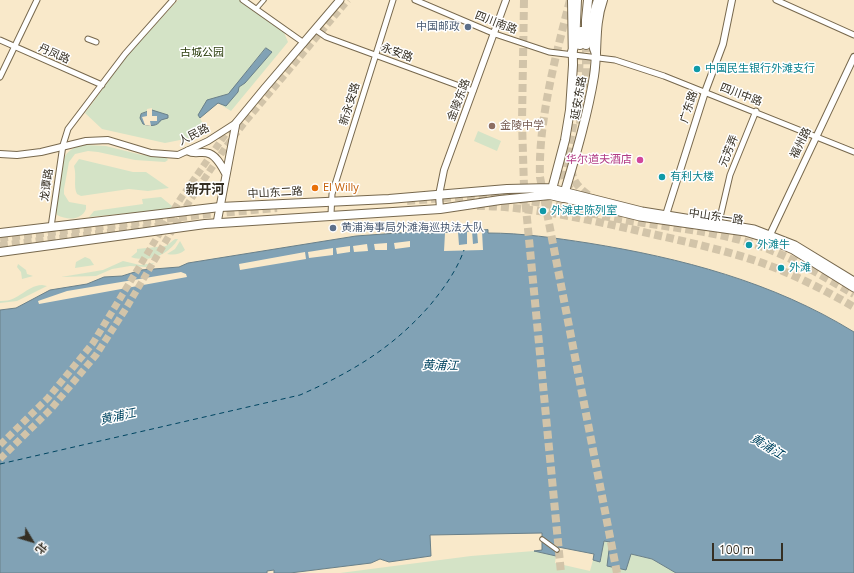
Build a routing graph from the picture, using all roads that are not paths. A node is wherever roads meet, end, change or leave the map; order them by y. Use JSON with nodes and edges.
{"nodes":[{"id":1,"x":38,"y":0,"type":"edge"},
{"id":2,"x":173,"y":0,"type":"edge"},
{"id":3,"x":243,"y":0,"type":"edge"},
{"id":4,"x":264,"y":0,"type":"edge"},
{"id":5,"x":340,"y":0,"type":"edge"},
{"id":6,"x":393,"y":0,"type":"edge"},
{"id":7,"x":415,"y":0,"type":"edge"},
{"id":8,"x":506,"y":0,"type":"edge"},
{"id":9,"x":572,"y":0,"type":"edge"},
{"id":10,"x":577,"y":0,"type":"edge"},
{"id":11,"x":580,"y":0,"type":"edge"},
{"id":12,"x":732,"y":0,"type":"edge"},
{"id":13,"x":776,"y":0,"type":"edge"},
{"id":14,"x":593,"y":1,"type":"edge"},
{"id":15,"x":257,"y":8,"type":"junction"},
{"id":16,"x":316,"y":30,"type":"junction"},
{"id":17,"x":495,"y":34,"type":"junction"},
{"id":18,"x":854,"y":35,"type":"edge"},
{"id":19,"x":88,"y":39,"type":"dead end"},
{"id":20,"x":0,"y":40,"type":"edge"},
{"id":21,"x":96,"y":42,"type":"dead end"},
{"id":22,"x":304,"y":44,"type":"junction"},
{"id":23,"x":14,"y":47,"type":"junction"},
{"id":24,"x":572,"y":54,"type":"junction"},
{"id":25,"x":375,"y":55,"type":"junction"},
{"id":26,"x":596,"y":56,"type":"junction"},
{"id":27,"x":854,"y":57,"type":"edge"},
{"id":28,"x":0,"y":77,"type":"edge"},
{"id":29,"x":102,"y":85,"type":"junction"},
{"id":30,"x":473,"y":91,"type":"junction"},
{"id":31,"x":705,"y":92,"type":"junction"},
{"id":32,"x":756,"y":111,"type":"junction"},
{"id":33,"x":236,"y":123,"type":"junction"},
{"id":34,"x":815,"y":136,"type":"junction"},
{"id":35,"x":63,"y":145,"type":"junction"},
{"id":36,"x":188,"y":151,"type":"junction"},
{"id":37,"x":854,"y":152,"type":"edge"},
{"id":38,"x":0,"y":154,"type":"edge"},
{"id":39,"x":559,"y":161,"type":"junction"},
{"id":40,"x":574,"y":165,"type":"junction"},
{"id":41,"x":226,"y":174,"type":"junction"},
{"id":42,"x":551,"y":192,"type":"junction"},
{"id":43,"x":564,"y":194,"type":"junction"},
{"id":44,"x":439,"y":195,"type":"junction"},
{"id":45,"x":331,"y":201,"type":"junction"},
{"id":46,"x":220,"y":207,"type":"junction"},
{"id":47,"x":440,"y":209,"type":"junction"},
{"id":48,"x":331,"y":214,"type":"junction"},
{"id":49,"x":665,"y":218,"type":"junction"},
{"id":50,"x":719,"y":222,"type":"junction"},
{"id":51,"x":218,"y":223,"type":"junction"},
{"id":52,"x":51,"y":227,"type":"junction"},
{"id":53,"x":0,"y":233,"type":"edge"},
{"id":54,"x":768,"y":236,"type":"junction"},
{"id":55,"x":0,"y":252,"type":"edge"},
{"id":56,"x":854,"y":281,"type":"edge"},
{"id":57,"x":854,"y":288,"type":"edge"},
{"id":58,"x":542,"y":539,"type":"dead end"},
{"id":59,"x":557,"y":550,"type":"dead end"}],
"edges":[{"from":1,"to":23,"type":"street"},
{"from":2,"to":29,"type":"street","name":"龙谭路"},
{"from":3,"to":15,"type":"street"},
{"from":4,"to":15,"type":"street"},
{"from":5,"to":16,"type":"main road","name":"人民路"},
{"from":6,"to":25,"type":"street","name":"新永安路"},
{"from":7,"to":17,"type":"street","name":"四川南路"},
{"from":8,"to":17,"type":"street","name":"金陵东路"},
{"from":9,"to":24,"type":"main road","name":"延安东路"},
{"from":10,"to":24,"type":"main road"},
{"from":11,"to":14,"type":"main road"},
{"from":12,"to":31,"type":"street","name":"广东路"},
{"from":13,"to":18,"type":"street"},
{"from":14,"to":26,"type":"main road"},
{"from":15,"to":22,"type":"street"},
{"from":16,"to":22,"type":"main road","name":"人民路"},
{"from":16,"to":25,"type":"street","name":"永安路"},
{"from":17,"to":24,"type":"street","name":"四川南路"},
{"from":17,"to":30,"type":"street","name":"金陵东路"},
{"from":19,"to":21,"type":"street"},
{"from":20,"to":23,"type":"street","name":"丹凤路"},
{"from":22,"to":33,"type":"main road","name":"人民路"},
{"from":23,"to":28,"type":"street"},
{"from":23,"to":29,"type":"street","name":"丹凤路"},
{"from":24,"to":26,"type":"street","name":"四川南路"},
{"from":24,"to":39,"type":"main road","name":"延安东路"},
{"from":25,"to":30,"type":"street","name":"永安路"},
{"from":25,"to":45,"type":"street","name":"新永安路"},
{"from":26,"to":31,"type":"street","name":"四川中路"},
{"from":26,"to":40,"type":"main road","name":"延安东路"},
{"from":27,"to":34,"type":"street","name":"福州路"},
{"from":29,"to":35,"type":"street","name":"龙谭路"},
{"from":30,"to":44,"type":"street","name":"金陵东路"},
{"from":31,"to":32,"type":"street","name":"四川中路"},
{"from":31,"to":49,"type":"street","name":"广东路"},
{"from":32,"to":34,"type":"street","name":"四川中路"},
{"from":32,"to":50,"type":"street","name":"元芳弄"},
{"from":33,"to":36,"type":"street","name":"人民路"},
{"from":33,"to":41,"type":"main road"},
{"from":34,"to":37,"type":"street","name":"四川中路"},
{"from":34,"to":54,"type":"street","name":"福州路"},
{"from":35,"to":36,"type":"street","name":"人民路"},
{"from":35,"to":38,"type":"street","name":"人民路"},
{"from":35,"to":52,"type":"street","name":"龙谭路"},
{"from":36,"to":41,"type":"main road"},
{"from":39,"to":40,"type":"main road"},
{"from":39,"to":42,"type":"main road","name":"延安东路"},
{"from":40,"to":43,"type":"main road","name":"延安东路"},
{"from":41,"to":46,"type":"main road"},
{"from":42,"to":43,"type":"main road"},
{"from":42,"to":44,"type":"main road","name":"中山东二路"},
{"from":42,"to":47,"type":"main road"},
{"from":43,"to":49,"type":"main road","name":"中山东一路"},
{"from":44,"to":45,"type":"main road","name":"中山东二路"},
{"from":44,"to":47,"type":"street","name":"金陵东路"},
{"from":45,"to":46,"type":"main road","name":"中山东二路"},
{"from":45,"to":48,"type":"street","name":"新永安路"},
{"from":46,"to":51,"type":"main road"},
{"from":46,"to":52,"type":"main road","name":"中山东二路"},
{"from":47,"to":48,"type":"main road"},
{"from":48,"to":51,"type":"main road"},
{"from":49,"to":50,"type":"main road","name":"中山东一路"},
{"from":49,"to":54,"type":"main road","name":"中山东一路"},
{"from":50,"to":54,"type":"main road","name":"中山东一路"},
{"from":51,"to":55,"type":"main road"},
{"from":52,"to":53,"type":"main road","name":"中山东二路"},
{"from":54,"to":56,"type":"main road","name":"中山东一路"},
{"from":54,"to":57,"type":"main road","name":"中山东一路"},
{"from":58,"to":59,"type":"street"}]}
